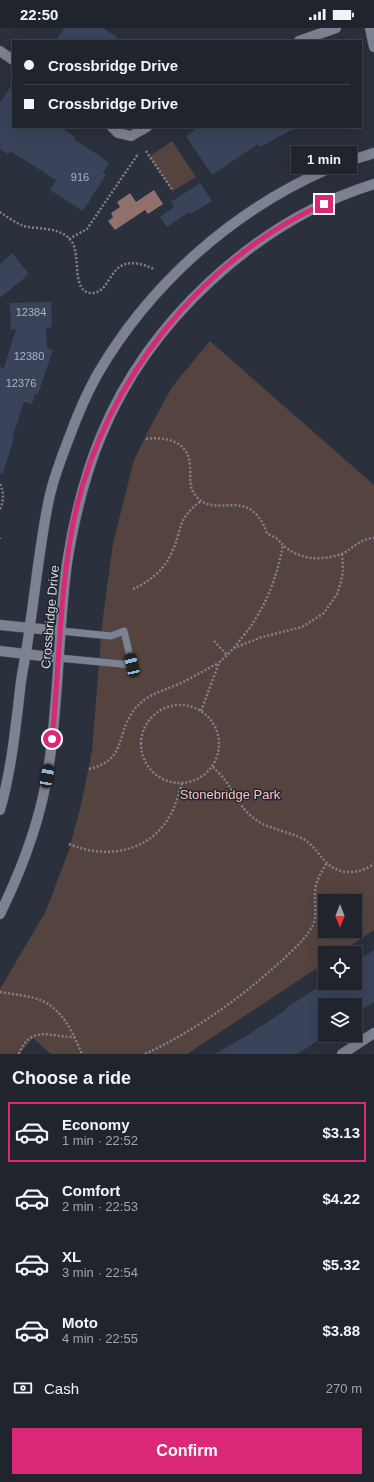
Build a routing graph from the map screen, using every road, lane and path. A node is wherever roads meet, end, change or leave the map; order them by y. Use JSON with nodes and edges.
{"nodes":[{"id":1,"x":336,"y":28,"type":"edge"},
{"id":2,"x":370,"y":28,"type":"edge"},
{"id":3,"x":302,"y":40,"type":"edge"},
{"id":4,"x":374,"y":47,"type":"edge"},
{"id":5,"x":0,"y":51,"type":"edge"},
{"id":6,"x":12,"y":59,"type":"edge"},
{"id":7,"x":113,"y":128,"type":"edge"},
{"id":8,"x":145,"y":128,"type":"edge"},
{"id":9,"x":146,"y":151,"type":"dead end"},
{"id":10,"x":138,"y":153,"type":"dead end"},
{"id":11,"x":374,"y":153,"type":"edge"},
{"id":12,"x":374,"y":184,"type":"edge"},
{"id":13,"x":173,"y":191,"type":"dead end"},
{"id":14,"x":0,"y":212,"type":"edge"},
{"id":15,"x":69,"y":239,"type":"junction"},
{"id":16,"x":154,"y":269,"type":"dead end"},
{"id":17,"x":146,"y":438,"type":"dead end"},
{"id":18,"x":0,"y":484,"type":"edge"},
{"id":19,"x":201,"y":501,"type":"junction"},
{"id":20,"x":0,"y":509,"type":"edge"},
{"id":21,"x":374,"y":538,"type":"edge"},
{"id":22,"x":283,"y":545,"type":"junction"},
{"id":23,"x":342,"y":554,"type":"junction"},
{"id":24,"x":133,"y":589,"type":"dead end"},
{"id":25,"x":0,"y":625,"type":"edge"},
{"id":26,"x":30,"y":628,"type":"junction"},
{"id":27,"x":61,"y":631,"type":"junction"},
{"id":28,"x":214,"y":641,"type":"dead end"},
{"id":29,"x":234,"y":648,"type":"junction"},
{"id":30,"x":0,"y":651,"type":"edge"},
{"id":31,"x":25,"y":654,"type":"junction"},
{"id":32,"x":227,"y":655,"type":"junction"},
{"id":33,"x":59,"y":658,"type":"junction"},
{"id":34,"x":219,"y":663,"type":"junction"},
{"id":35,"x":201,"y":711,"type":"junction"},
{"id":36,"x":213,"y":767,"type":"junction"},
{"id":37,"x":90,"y":769,"type":"dead end"},
{"id":38,"x":182,"y":784,"type":"junction"},
{"id":39,"x":0,"y":810,"type":"edge"},
{"id":40,"x":69,"y":844,"type":"dead end"},
{"id":41,"x":327,"y":863,"type":"junction"},
{"id":42,"x":374,"y":864,"type":"edge"},
{"id":43,"x":0,"y":914,"type":"edge"},
{"id":44,"x":0,"y":992,"type":"edge"},
{"id":45,"x":374,"y":1033,"type":"edge"},
{"id":46,"x":75,"y":1037,"type":"junction"},
{"id":47,"x":19,"y":1054,"type":"edge"},
{"id":48,"x":82,"y":1054,"type":"edge"},
{"id":49,"x":145,"y":1054,"type":"edge"},
{"id":50,"x":342,"y":1054,"type":"edge"}],
"edges":[{"from":1,"to":3,"type":"street"},
{"from":2,"to":4,"type":"street"},
{"from":5,"to":6,"type":"street"},
{"from":7,"to":8,"type":"street"},
{"from":9,"to":13,"type":"path"},
{"from":10,"to":15,"type":"path"},
{"from":11,"to":26,"type":"street","name":"Crossbridge Drive"},
{"from":12,"to":27,"type":"street","name":"Crossbridge Drive"},
{"from":14,"to":15,"type":"path"},
{"from":15,"to":16,"type":"path"},
{"from":17,"to":19,"type":"path"},
{"from":18,"to":20,"type":"path"},
{"from":19,"to":22,"type":"path"},
{"from":19,"to":24,"type":"path"},
{"from":21,"to":23,"type":"path"},
{"from":22,"to":23,"type":"path"},
{"from":22,"to":29,"type":"path"},
{"from":23,"to":29,"type":"path"},
{"from":25,"to":26,"type":"street"},
{"from":26,"to":27,"type":"street"},
{"from":26,"to":31,"type":"street","name":"Crossbridge Drive"},
{"from":27,"to":33,"type":"street","name":"Crossbridge Drive"},
{"from":27,"to":33,"type":"lane"},
{"from":28,"to":32,"type":"path"},
{"from":29,"to":32,"type":"path"},
{"from":30,"to":31,"type":"street"},
{"from":31,"to":33,"type":"street"},
{"from":31,"to":39,"type":"street","name":"Crossbridge Drive"},
{"from":32,"to":34,"type":"path"},
{"from":33,"to":43,"type":"street","name":"Crossbridge Drive"},
{"from":34,"to":35,"type":"path"},
{"from":34,"to":37,"type":"path"},
{"from":35,"to":36,"type":"path"},
{"from":35,"to":38,"type":"path"},
{"from":36,"to":38,"type":"path"},
{"from":36,"to":41,"type":"path"},
{"from":38,"to":40,"type":"path"},
{"from":41,"to":42,"type":"path"},
{"from":41,"to":49,"type":"path"},
{"from":44,"to":46,"type":"path"},
{"from":45,"to":50,"type":"street"},
{"from":46,"to":47,"type":"path"},
{"from":46,"to":48,"type":"path"}]}
